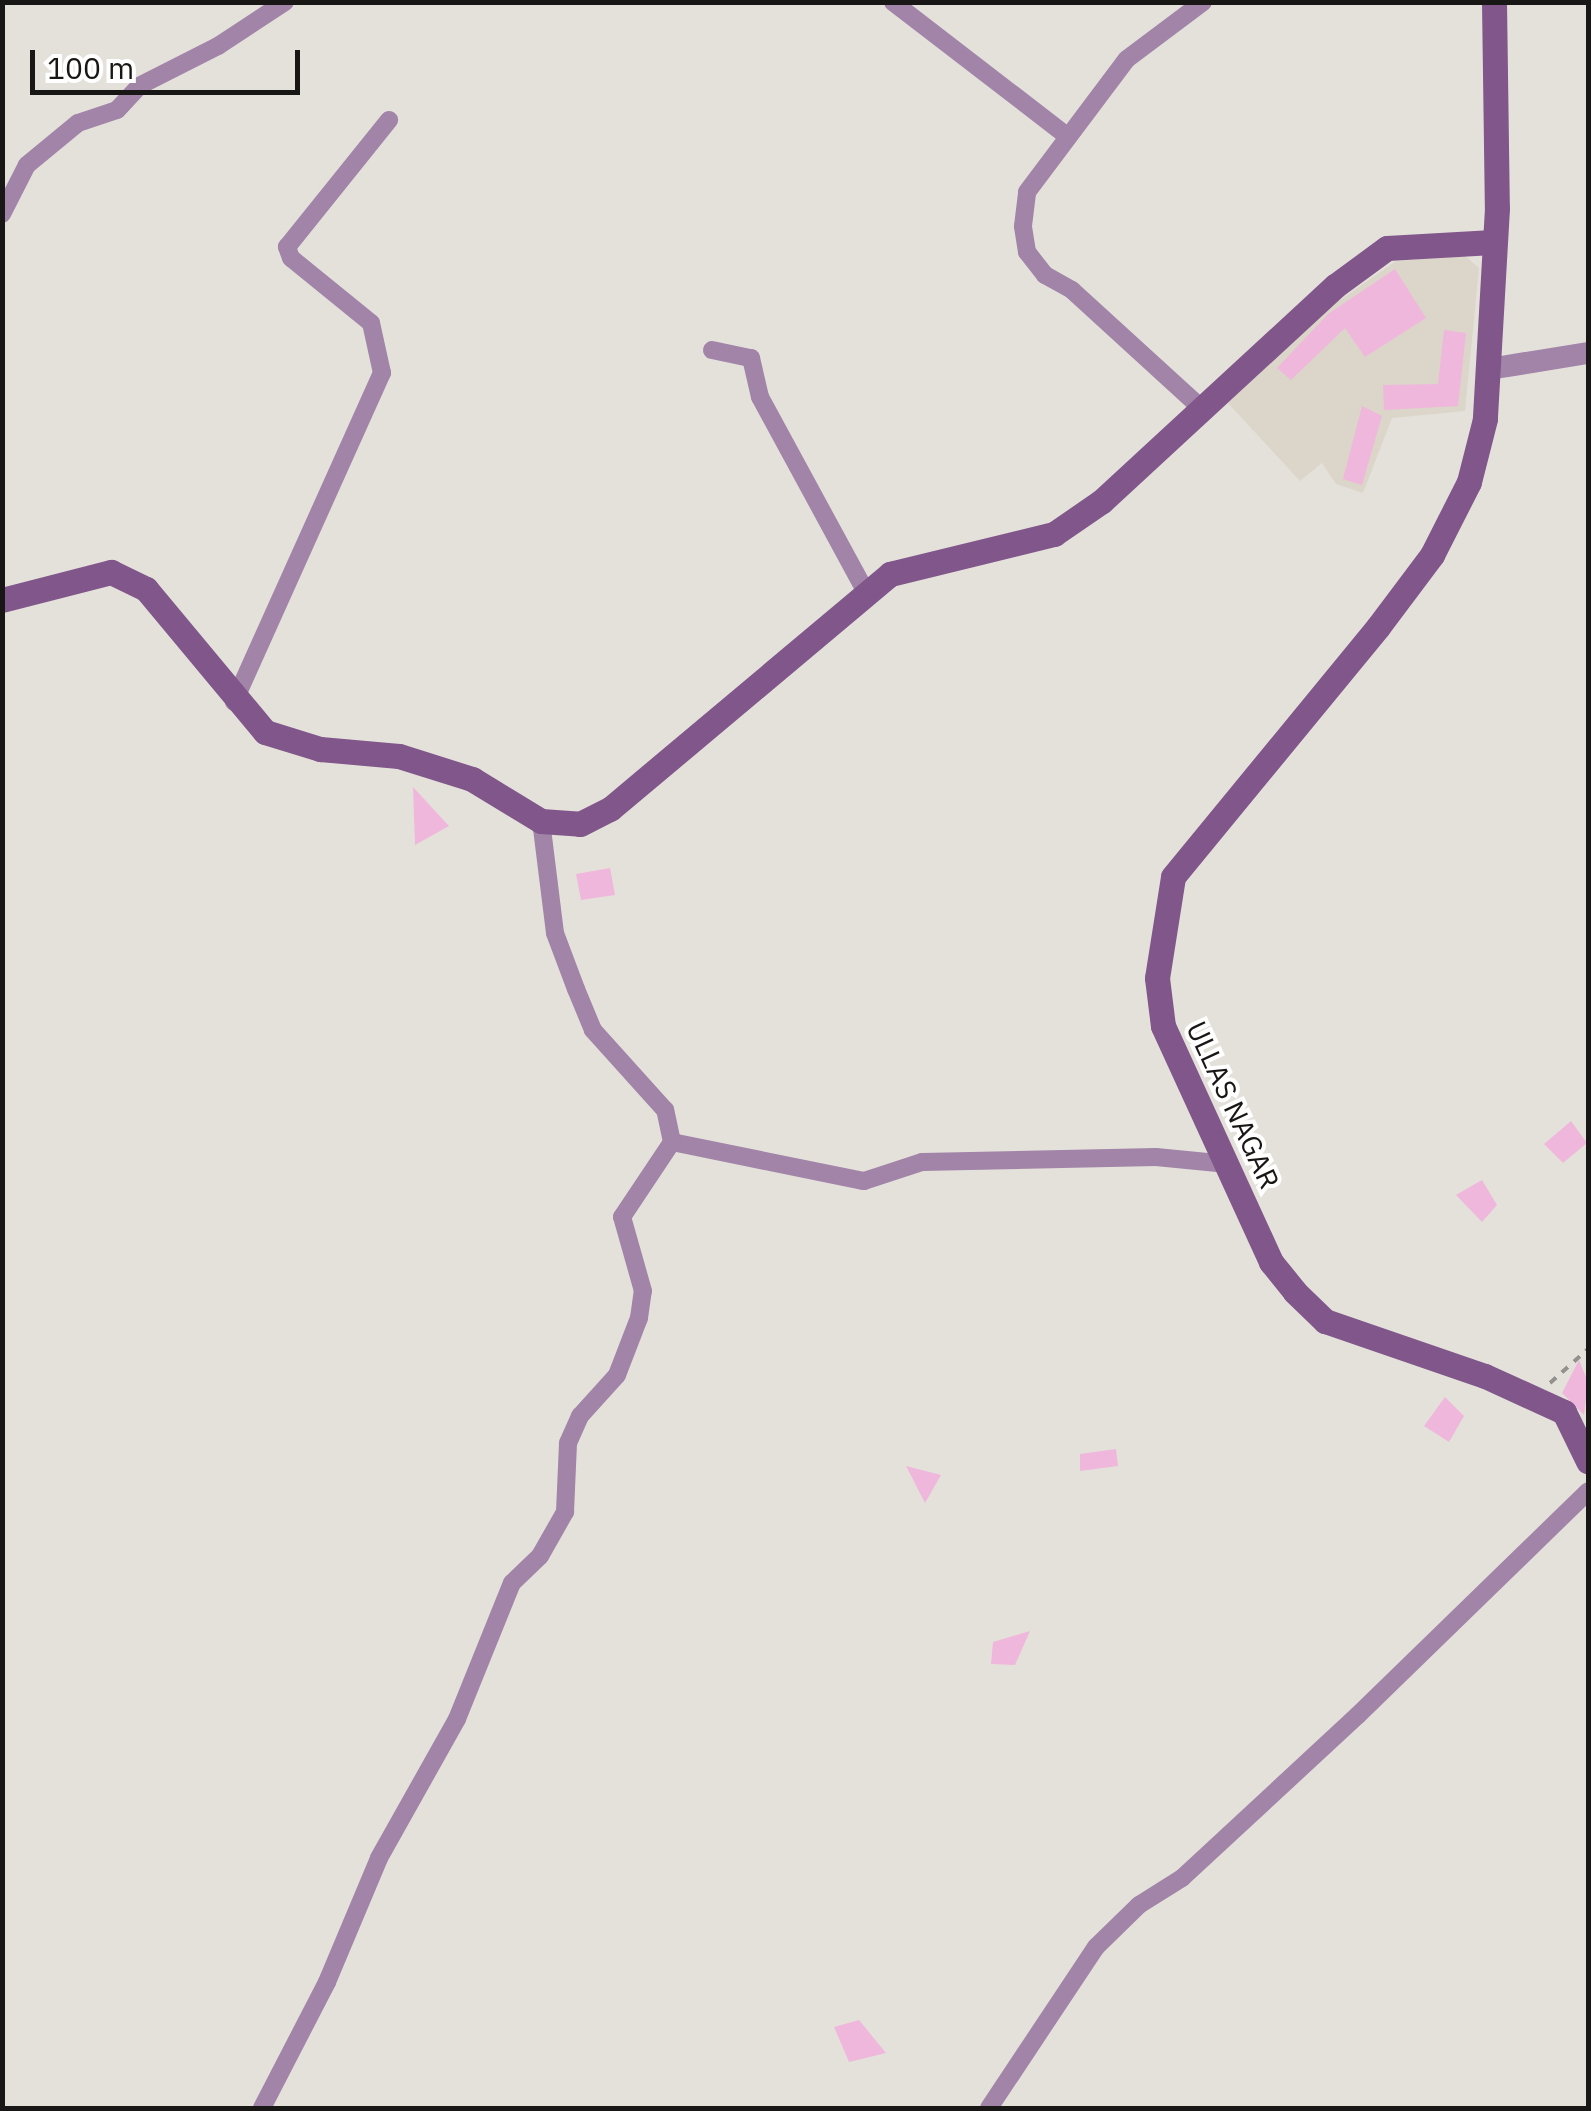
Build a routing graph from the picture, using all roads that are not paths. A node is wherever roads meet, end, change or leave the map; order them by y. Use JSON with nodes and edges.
{"nodes":[{"id":1,"x":285,"y":2,"type":"edge"},
{"id":2,"x":894,"y":2,"type":"edge"},
{"id":3,"x":1203,"y":2,"type":"edge"},
{"id":4,"x":1494,"y":2,"type":"edge"},
{"id":5,"x":389,"y":120,"type":"dead end"},
{"id":6,"x":1068,"y":137,"type":"junction"},
{"id":7,"x":2,"y":214,"type":"edge"},
{"id":8,"x":1493,"y":242,"type":"junction"},
{"id":9,"x":712,"y":350,"type":"dead end"},
{"id":10,"x":1588,"y":353,"type":"edge"},
{"id":11,"x":1488,"y":369,"type":"junction"},
{"id":12,"x":1200,"y":407,"type":"junction"},
{"id":13,"x":865,"y":590,"type":"junction"},
{"id":14,"x":2,"y":600,"type":"edge"},
{"id":15,"x":234,"y":702,"type":"junction"},
{"id":16,"x":541,"y":821,"type":"junction"},
{"id":17,"x":672,"y":1142,"type":"junction"},
{"id":18,"x":1228,"y":1164,"type":"junction"},
{"id":19,"x":1588,"y":1460,"type":"edge"},
{"id":20,"x":1588,"y":1491,"type":"edge"},
{"id":21,"x":262,"y":2108,"type":"edge"},
{"id":22,"x":990,"y":2108,"type":"edge"}],
"edges":[{"from":1,"to":7,"type":"street"},
{"from":2,"to":6,"type":"street"},
{"from":3,"to":6,"type":"street"},
{"from":4,"to":8,"type":"main road","name":"ULLAS NAGAR"},
{"from":5,"to":15,"type":"street"},
{"from":6,"to":12,"type":"street"},
{"from":8,"to":11,"type":"main road","name":"ULLAS NAGAR"},
{"from":8,"to":12,"type":"main road"},
{"from":9,"to":13,"type":"street"},
{"from":10,"to":11,"type":"street"},
{"from":11,"to":18,"type":"main road","name":"ULLAS NAGAR"},
{"from":12,"to":13,"type":"main road"},
{"from":13,"to":16,"type":"main road"},
{"from":14,"to":15,"type":"main road"},
{"from":15,"to":16,"type":"main road"},
{"from":16,"to":17,"type":"street"},
{"from":17,"to":18,"type":"street"},
{"from":17,"to":21,"type":"street"},
{"from":18,"to":19,"type":"main road","name":"ULLAS NAGAR"},
{"from":20,"to":22,"type":"street"}]}
